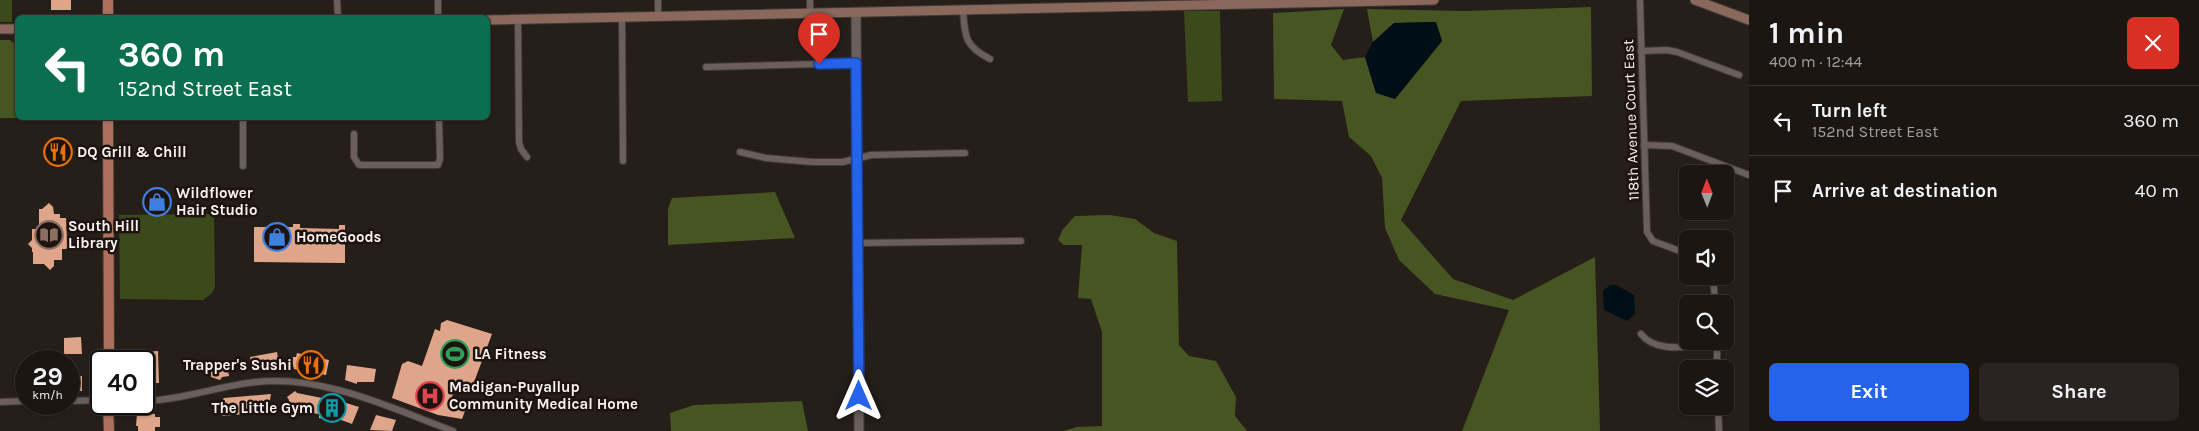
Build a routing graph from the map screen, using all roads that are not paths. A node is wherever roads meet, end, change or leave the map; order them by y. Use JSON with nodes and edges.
{"nodes":[{"id":1,"x":108,"y":0,"type":"edge"},
{"id":2,"x":337,"y":0,"type":"edge"},
{"id":3,"x":438,"y":0,"type":"edge"},
{"id":4,"x":658,"y":0,"type":"edge"},
{"id":5,"x":810,"y":0,"type":"edge"},
{"id":6,"x":1434,"y":0,"type":"edge"},
{"id":7,"x":1640,"y":0,"type":"edge"},
{"id":8,"x":1694,"y":0,"type":"edge"},
{"id":9,"x":1356,"y":1,"type":"edge"},
{"id":10,"x":1177,"y":3,"type":"edge"},
{"id":11,"x":963,"y":10,"type":"junction"},
{"id":12,"x":856,"y":13,"type":"junction"},
{"id":13,"x":810,"y":14,"type":"junction"},
{"id":14,"x":108,"y":15,"type":"edge"},
{"id":15,"x":338,"y":15,"type":"edge"},
{"id":16,"x":438,"y":15,"type":"edge"},
{"id":17,"x":658,"y":16,"type":"junction"},
{"id":18,"x":622,"y":18,"type":"junction"},
{"id":19,"x":518,"y":19,"type":"junction"},
{"id":20,"x":490,"y":20,"type":"edge"},
{"id":21,"x":1749,"y":20,"type":"edge"},
{"id":22,"x":0,"y":29,"type":"edge"},
{"id":23,"x":15,"y":29,"type":"edge"},
{"id":24,"x":1641,"y":51,"type":"junction"},
{"id":25,"x":990,"y":59,"type":"dead end"},
{"id":26,"x":856,"y":63,"type":"junction"},
{"id":27,"x":706,"y":67,"type":"dead end"},
{"id":28,"x":1739,"y":75,"type":"dead end"},
{"id":29,"x":108,"y":120,"type":"edge"},
{"id":30,"x":242,"y":120,"type":"edge"},
{"id":31,"x":440,"y":120,"type":"edge"},
{"id":32,"x":354,"y":134,"type":"dead end"},
{"id":33,"x":1644,"y":145,"type":"junction"},
{"id":34,"x":740,"y":152,"type":"dead end"},
{"id":35,"x":965,"y":153,"type":"dead end"},
{"id":36,"x":527,"y":157,"type":"dead end"},
{"id":37,"x":858,"y":159,"type":"junction"},
{"id":38,"x":623,"y":161,"type":"dead end"},
{"id":39,"x":243,"y":166,"type":"dead end"},
{"id":40,"x":1749,"y":175,"type":"edge"},
{"id":41,"x":1022,"y":241,"type":"dead end"},
{"id":42,"x":858,"y":243,"type":"junction"},
{"id":43,"x":1679,"y":250,"type":"edge"},
{"id":44,"x":1641,"y":334,"type":"dead end"},
{"id":45,"x":1679,"y":346,"type":"edge"},
{"id":46,"x":109,"y":350,"type":"edge"},
{"id":47,"x":155,"y":400,"type":"edge"},
{"id":48,"x":15,"y":401,"type":"edge"},
{"id":49,"x":0,"y":402,"type":"edge"},
{"id":50,"x":108,"y":415,"type":"edge"},
{"id":51,"x":1718,"y":415,"type":"edge"},
{"id":52,"x":109,"y":431,"type":"edge"},
{"id":53,"x":453,"y":431,"type":"edge"},
{"id":54,"x":859,"y":431,"type":"edge"},
{"id":55,"x":1719,"y":431,"type":"edge"}],
"edges":[{"from":1,"to":14,"type":"main road"},
{"from":2,"to":15,"type":"street"},
{"from":3,"to":16,"type":"street"},
{"from":4,"to":17,"type":"street"},
{"from":5,"to":13,"type":"street"},
{"from":6,"to":9,"type":"main road"},
{"from":7,"to":24,"type":"street","name":"118th Avenue Court East"},
{"from":8,"to":21,"type":"main road"},
{"from":9,"to":10,"type":"main road"},
{"from":10,"to":11,"type":"main road"},
{"from":11,"to":12,"type":"main road"},
{"from":11,"to":25,"type":"street"},
{"from":12,"to":13,"type":"main road"},
{"from":12,"to":26,"type":"street"},
{"from":13,"to":17,"type":"main road"},
{"from":17,"to":18,"type":"main road"},
{"from":18,"to":19,"type":"main road"},
{"from":18,"to":38,"type":"street"},
{"from":19,"to":20,"type":"main road"},
{"from":19,"to":36,"type":"street"},
{"from":22,"to":23,"type":"main road"},
{"from":24,"to":28,"type":"street"},
{"from":24,"to":33,"type":"street","name":"118th Avenue Court East"},
{"from":26,"to":27,"type":"street"},
{"from":26,"to":37,"type":"street"},
{"from":29,"to":46,"type":"main road"},
{"from":30,"to":39,"type":"street"},
{"from":31,"to":32,"type":"street"},
{"from":33,"to":40,"type":"street"},
{"from":33,"to":43,"type":"street","name":"118th Avenue Court East"},
{"from":34,"to":37,"type":"street"},
{"from":35,"to":37,"type":"street"},
{"from":37,"to":42,"type":"street"},
{"from":41,"to":42,"type":"street"},
{"from":42,"to":54,"type":"street"},
{"from":44,"to":45,"type":"street"},
{"from":47,"to":53,"type":"street"},
{"from":48,"to":49,"type":"street"},
{"from":50,"to":52,"type":"main road"},
{"from":51,"to":55,"type":"street"}]}
